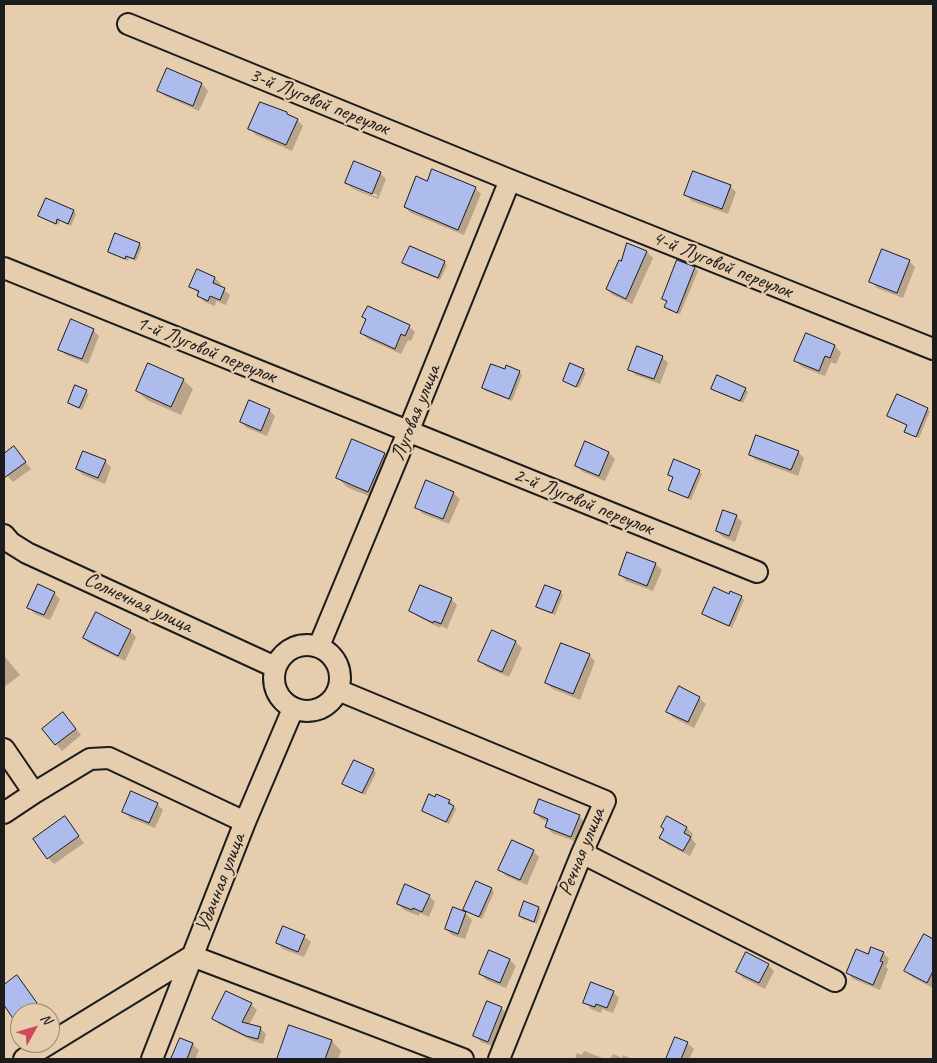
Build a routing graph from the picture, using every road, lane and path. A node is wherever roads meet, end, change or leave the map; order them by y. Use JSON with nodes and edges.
{"nodes":[{"id":1,"x":128,"y":24,"type":"dead end"},
{"id":2,"x":510,"y":180,"type":"junction"},
{"id":3,"x":4,"y":268,"type":"edge"},
{"id":4,"x":933,"y":349,"type":"edge"},
{"id":5,"x":408,"y":432,"type":"junction"},
{"id":6,"x":4,"y":535,"type":"edge"},
{"id":7,"x":757,"y":572,"type":"dead end"},
{"id":8,"x":319,"y":646,"type":"junction"},
{"id":9,"x":275,"y":666,"type":"junction"},
{"id":10,"x":338,"y":690,"type":"junction"},
{"id":11,"x":293,"y":708,"type":"junction"},
{"id":12,"x":4,"y":749,"type":"edge"},
{"id":13,"x":34,"y":793,"type":"junction"},
{"id":14,"x":4,"y":813,"type":"edge"},
{"id":15,"x":244,"y":822,"type":"junction"},
{"id":16,"x":582,"y":853,"type":"junction"},
{"id":17,"x":192,"y":956,"type":"junction"},
{"id":18,"x":835,"y":981,"type":"dead end"},
{"id":19,"x":24,"y":1059,"type":"edge"},
{"id":20,"x":152,"y":1059,"type":"edge"},
{"id":21,"x":463,"y":1059,"type":"edge"},
{"id":22,"x":500,"y":1059,"type":"edge"}],
"edges":[{"from":1,"to":2,"type":"street","name":"3-й Луговой переулок"},
{"from":2,"to":4,"type":"street","name":"4-й Луговой переулок"},
{"from":2,"to":5,"type":"street","name":"Луговая улица"},
{"from":3,"to":5,"type":"street","name":"1-й Луговой переулок"},
{"from":5,"to":7,"type":"street","name":"2-й Луговой переулок"},
{"from":5,"to":8,"type":"street","name":"Луговая улица"},
{"from":6,"to":9,"type":"street","name":"Солнечная улица"},
{"from":8,"to":9,"type":"street"},
{"from":8,"to":10,"type":"street"},
{"from":9,"to":11,"type":"street"},
{"from":10,"to":11,"type":"street"},
{"from":10,"to":16,"type":"street","name":"Речная улица"},
{"from":11,"to":15,"type":"street","name":"Удачная улица"},
{"from":12,"to":13,"type":"street"},
{"from":13,"to":14,"type":"street"},
{"from":13,"to":15,"type":"street"},
{"from":15,"to":17,"type":"street","name":"Удачная улица"},
{"from":16,"to":18,"type":"street"},
{"from":16,"to":22,"type":"street","name":"Речная улица"},
{"from":17,"to":19,"type":"street"},
{"from":17,"to":20,"type":"street","name":"Удачная улица"},
{"from":17,"to":21,"type":"street"}]}
